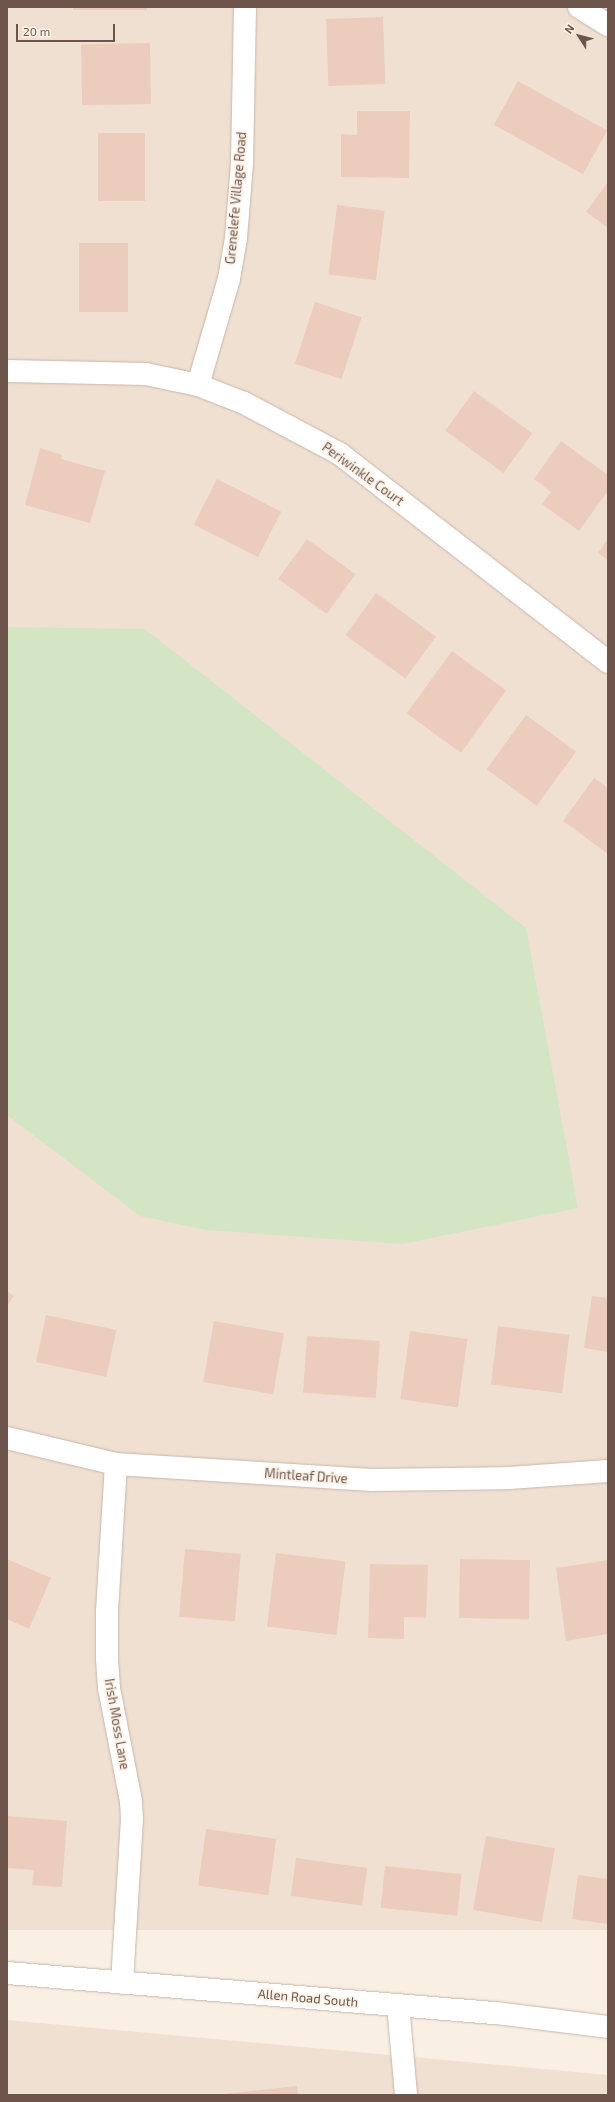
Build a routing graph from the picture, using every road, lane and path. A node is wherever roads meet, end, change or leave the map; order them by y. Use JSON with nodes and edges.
{"nodes":[{"id":1,"x":245,"y":7,"type":"edge"},
{"id":2,"x":579,"y":7,"type":"edge"},
{"id":3,"x":608,"y":25,"type":"edge"},
{"id":4,"x":7,"y":371,"type":"edge"},
{"id":5,"x":198,"y":385,"type":"junction"},
{"id":6,"x":608,"y":662,"type":"edge"},
{"id":7,"x":7,"y":1438,"type":"edge"},
{"id":8,"x":116,"y":1464,"type":"junction"},
{"id":9,"x":608,"y":1471,"type":"edge"},
{"id":10,"x":7,"y":1974,"type":"edge"},
{"id":11,"x":122,"y":1983,"type":"junction"},
{"id":12,"x":398,"y":2005,"type":"junction"},
{"id":13,"x":608,"y":2027,"type":"edge"},
{"id":14,"x":406,"y":2095,"type":"edge"}],
"edges":[{"from":1,"to":5,"type":"street","name":"Grenelefe Village Road"},
{"from":2,"to":3,"type":"street"},
{"from":4,"to":5,"type":"street","name":"Periwinkle Court"},
{"from":5,"to":6,"type":"street","name":"Periwinkle Court"},
{"from":7,"to":8,"type":"street","name":"Mintleaf Drive"},
{"from":8,"to":9,"type":"street","name":"Mintleaf Drive"},
{"from":8,"to":11,"type":"street","name":"Irish Moss Lane"},
{"from":10,"to":11,"type":"street","name":"Allen Road South"},
{"from":11,"to":12,"type":"street","name":"Allen Road South"},
{"from":12,"to":13,"type":"street","name":"Allen Road South"},
{"from":12,"to":14,"type":"street"}]}
